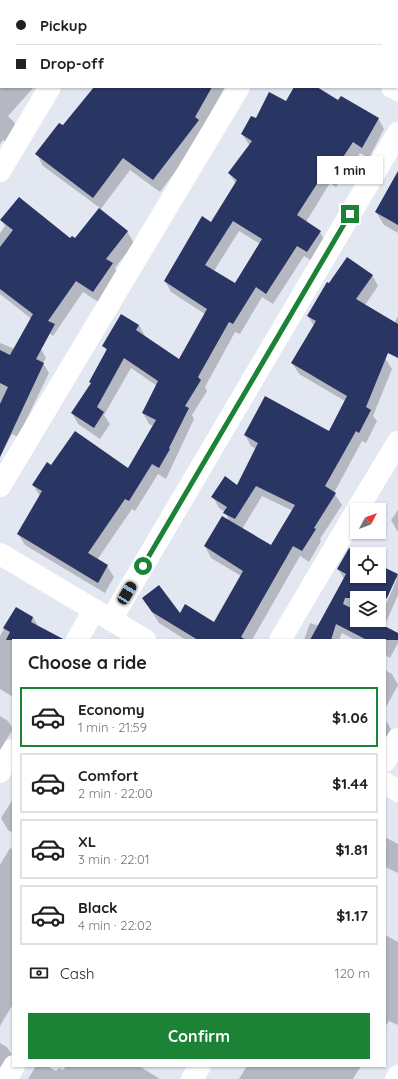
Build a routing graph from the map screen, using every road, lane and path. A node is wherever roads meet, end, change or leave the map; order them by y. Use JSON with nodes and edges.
{"nodes":[{"id":1,"x":49,"y":88,"type":"edge"},
{"id":2,"x":238,"y":88,"type":"edge"},
{"id":3,"x":398,"y":133,"type":"edge"},
{"id":4,"x":0,"y":171,"type":"edge"},
{"id":5,"x":398,"y":442,"type":"edge"},
{"id":6,"x":0,"y":486,"type":"edge"},
{"id":7,"x":361,"y":503,"type":"edge"},
{"id":8,"x":350,"y":522,"type":"edge"},
{"id":9,"x":0,"y":554,"type":"edge"},
{"id":10,"x":102,"y":615,"type":"junction"},
{"id":11,"x":78,"y":639,"type":"edge"},
{"id":12,"x":143,"y":639,"type":"edge"},
{"id":13,"x":281,"y":639,"type":"edge"},
{"id":14,"x":398,"y":739,"type":"edge"},
{"id":15,"x":12,"y":752,"type":"edge"},
{"id":16,"x":386,"y":759,"type":"edge"},
{"id":17,"x":0,"y":772,"type":"edge"},
{"id":18,"x":386,"y":785,"type":"edge"},
{"id":19,"x":398,"y":791,"type":"edge"},
{"id":20,"x":13,"y":1067,"type":"edge"},
{"id":21,"x":199,"y":1067,"type":"edge"},
{"id":22,"x":398,"y":1076,"type":"edge"},
{"id":23,"x":6,"y":1079,"type":"edge"},
{"id":24,"x":192,"y":1079,"type":"edge"},
{"id":25,"x":396,"y":1079,"type":"edge"}],
"edges":[{"from":1,"to":4,"type":"street"},
{"from":2,"to":6,"type":"street"},
{"from":3,"to":10,"type":"street"},
{"from":5,"to":7,"type":"street"},
{"from":8,"to":13,"type":"street"},
{"from":9,"to":10,"type":"street"},
{"from":10,"to":11,"type":"street"},
{"from":10,"to":12,"type":"street"},
{"from":14,"to":16,"type":"street"},
{"from":15,"to":17,"type":"street"},
{"from":18,"to":19,"type":"street"},
{"from":20,"to":23,"type":"street"},
{"from":21,"to":24,"type":"street"},
{"from":22,"to":25,"type":"street"}]}
